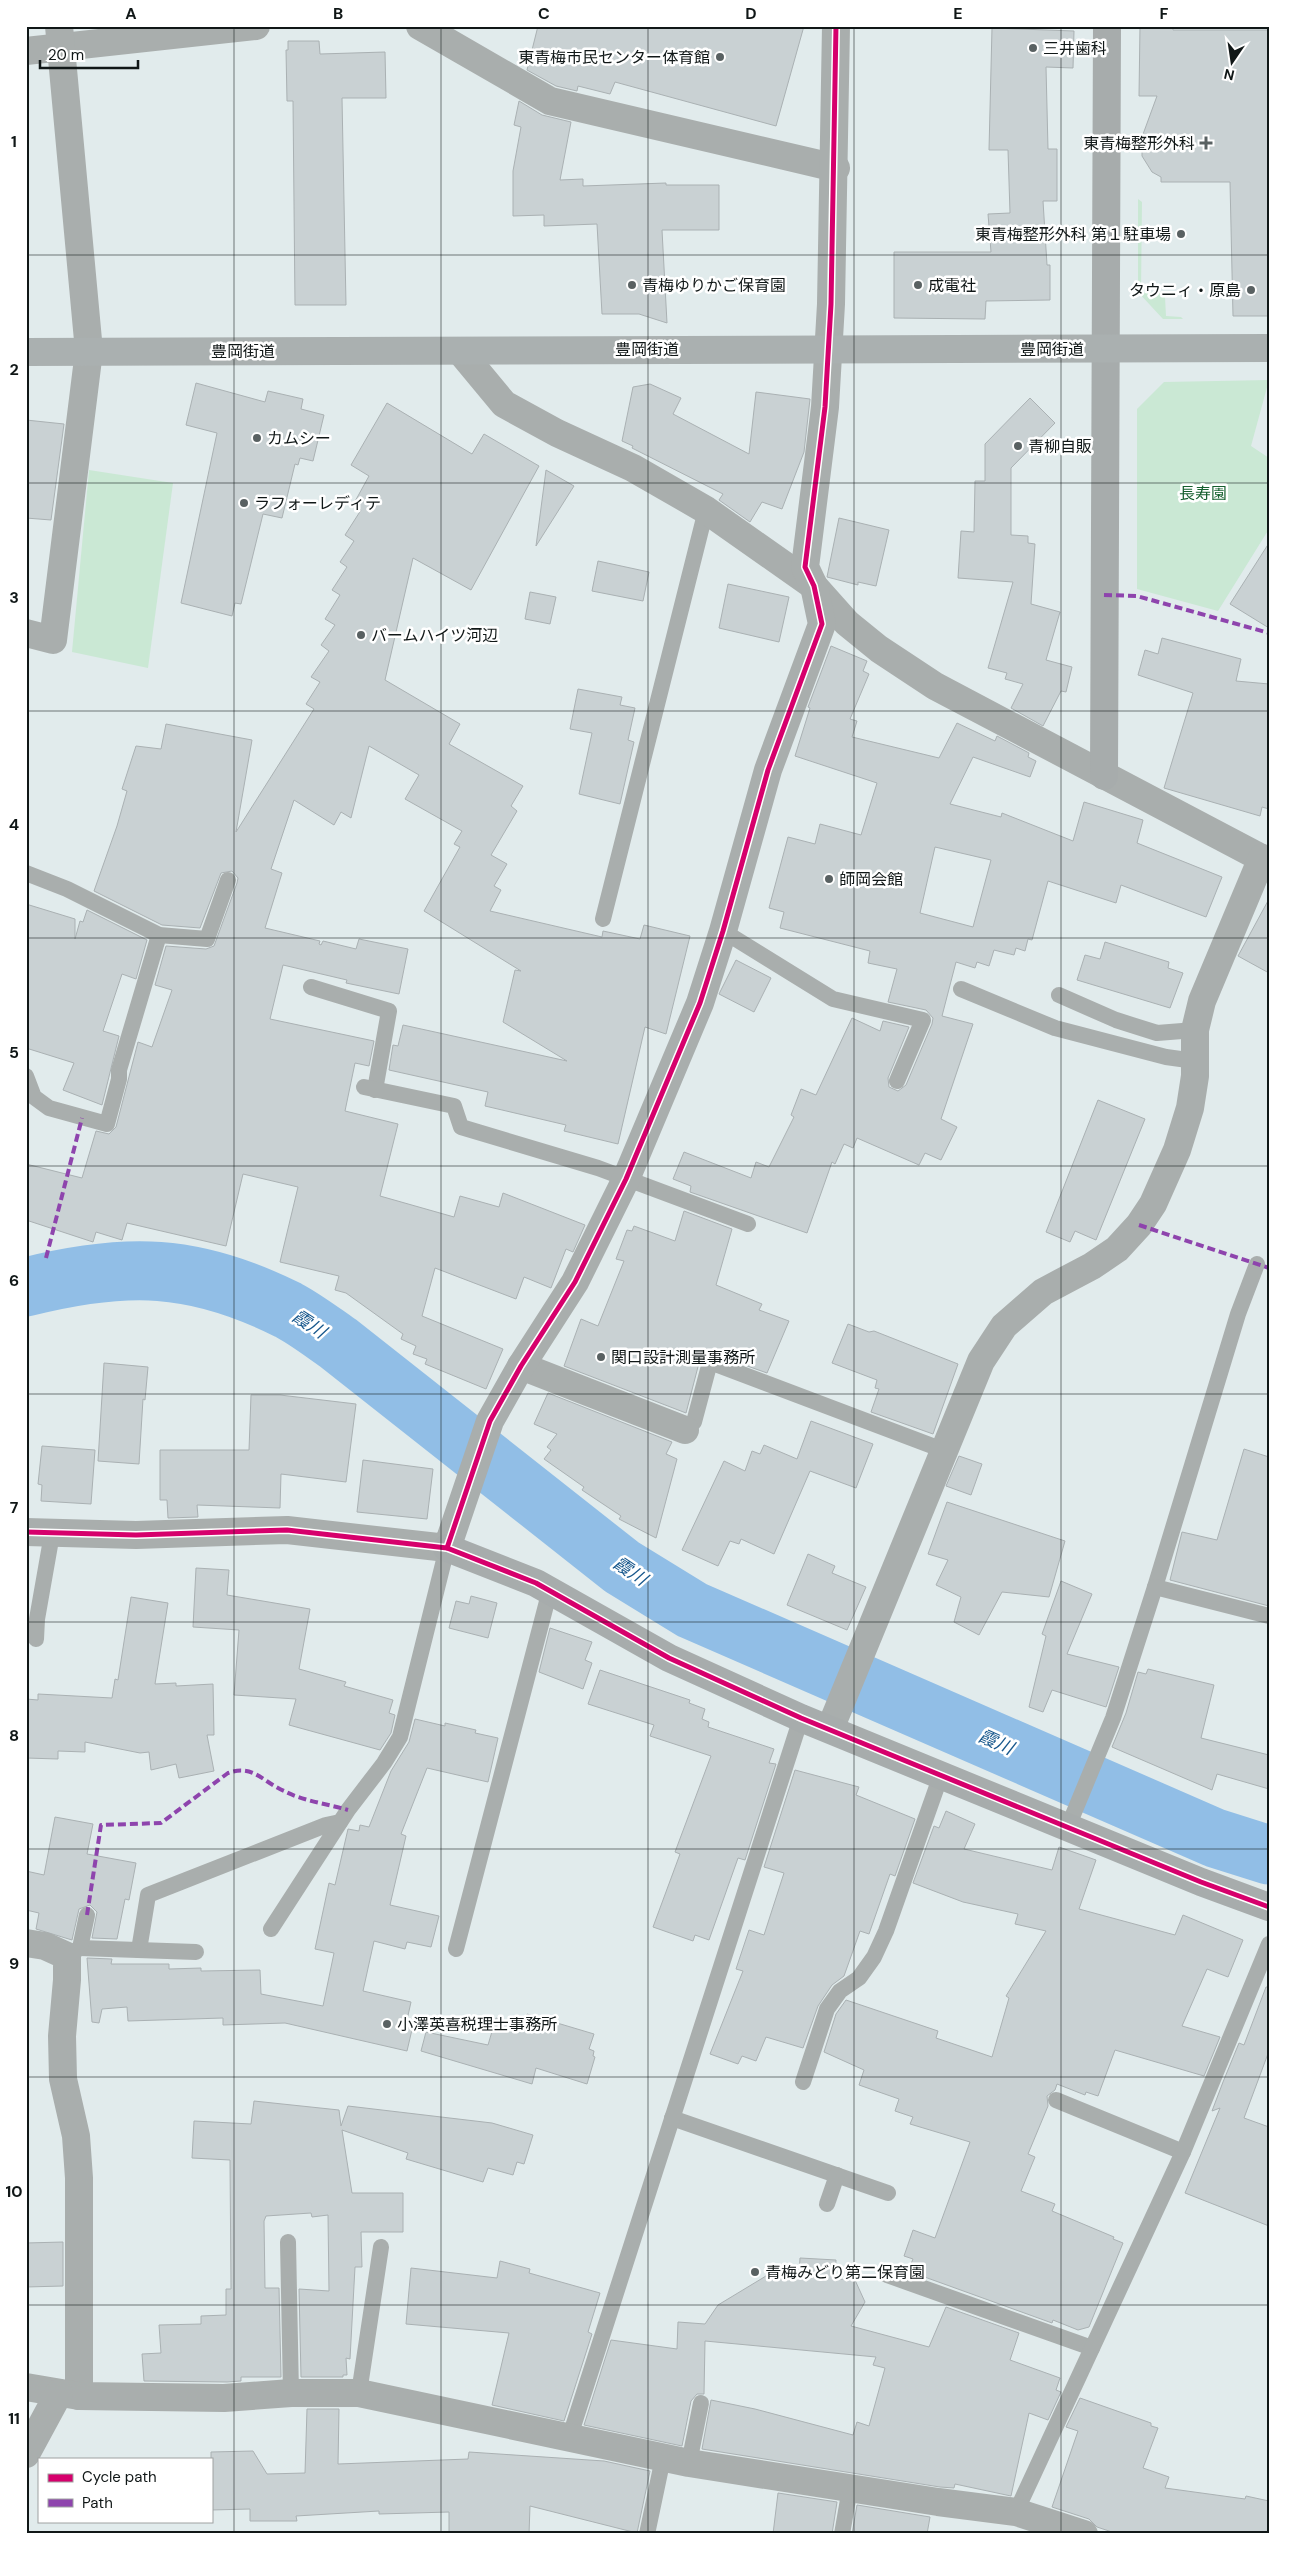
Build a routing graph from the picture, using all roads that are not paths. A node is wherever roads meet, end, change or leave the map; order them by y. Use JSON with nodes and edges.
{"nodes":[{"id":1,"x":256,"y":26,"type":"edge"},
{"id":2,"x":420,"y":26,"type":"edge"},
{"id":3,"x":836,"y":26,"type":"edge"},
{"id":4,"x":1106,"y":26,"type":"edge"},
{"id":5,"x":61,"y":37,"type":"edge"},
{"id":6,"x":26,"y":51,"type":"edge"},
{"id":7,"x":836,"y":168,"type":"junction"},
{"id":8,"x":828,"y":348,"type":"junction"},
{"id":9,"x":1269,"y":348,"type":"edge"},
{"id":10,"x":1105,"y":349,"type":"junction"},
{"id":11,"x":89,"y":351,"type":"junction"},
{"id":12,"x":460,"y":351,"type":"junction"},
{"id":13,"x":26,"y":352,"type":"edge"},
{"id":14,"x":706,"y":510,"type":"junction"},
{"id":15,"x":814,"y":586,"type":"junction"},
{"id":16,"x":26,"y":633,"type":"edge"},
{"id":17,"x":1104,"y":776,"type":"junction"},
{"id":18,"x":1266,"y":860,"type":"edge"},
{"id":19,"x":26,"y":873,"type":"edge"},
{"id":20,"x":228,"y":880,"type":"dead end"},
{"id":21,"x":603,"y":919,"type":"dead end"},
{"id":22,"x":723,"y":931,"type":"junction"},
{"id":23,"x":159,"y":935,"type":"junction"},
{"id":24,"x":312,"y":987,"type":"dead end"},
{"id":25,"x":961,"y":989,"type":"dead end"},
{"id":26,"x":1059,"y":995,"type":"dead end"},
{"id":27,"x":1195,"y":1030,"type":"junction"},
{"id":28,"x":1195,"y":1061,"type":"junction"},
{"id":29,"x":26,"y":1076,"type":"edge"},
{"id":30,"x":897,"y":1081,"type":"dead end"},
{"id":31,"x":626,"y":1179,"type":"junction"},
{"id":32,"x":748,"y":1224,"type":"dead end"},
{"id":33,"x":1257,"y":1264,"type":"dead end"},
{"id":34,"x":521,"y":1366,"type":"junction"},
{"id":35,"x":685,"y":1430,"type":"joint"},
{"id":36,"x":943,"y":1450,"type":"junction"},
{"id":37,"x":39,"y":1533,"type":"edge"},
{"id":38,"x":447,"y":1548,"type":"junction"},
{"id":39,"x":1155,"y":1586,"type":"junction"},
{"id":40,"x":550,"y":1590,"type":"junction"},
{"id":41,"x":1269,"y":1616,"type":"edge"},
{"id":42,"x":36,"y":1639,"type":"dead end"},
{"id":43,"x":801,"y":1718,"type":"junction"},
{"id":44,"x":830,"y":1729,"type":"junction"},
{"id":45,"x":941,"y":1774,"type":"junction"},
{"id":46,"x":340,"y":1822,"type":"junction"},
{"id":47,"x":1068,"y":1827,"type":"junction"},
{"id":48,"x":1269,"y":1907,"type":"edge"},
{"id":49,"x":86,"y":1914,"type":"dead end"},
{"id":50,"x":271,"y":1929,"type":"dead end"},
{"id":51,"x":26,"y":1942,"type":"edge"},
{"id":52,"x":1269,"y":1944,"type":"edge"},
{"id":53,"x":456,"y":1949,"type":"dead end"},
{"id":54,"x":139,"y":1950,"type":"junction"},
{"id":55,"x":73,"y":1952,"type":"junction"},
{"id":56,"x":196,"y":1952,"type":"dead end"},
{"id":57,"x":803,"y":2082,"type":"dead end"},
{"id":58,"x":1056,"y":2100,"type":"dead end"},
{"id":59,"x":672,"y":2118,"type":"junction"},
{"id":60,"x":1183,"y":2152,"type":"junction"},
{"id":61,"x":837,"y":2175,"type":"junction"},
{"id":62,"x":888,"y":2193,"type":"dead end"},
{"id":63,"x":827,"y":2204,"type":"dead end"},
{"id":64,"x":288,"y":2242,"type":"dead end"},
{"id":65,"x":381,"y":2247,"type":"dead end"},
{"id":66,"x":887,"y":2275,"type":"dead end"},
{"id":67,"x":1092,"y":2348,"type":"junction"},
{"id":68,"x":26,"y":2387,"type":"edge"},
{"id":69,"x":291,"y":2393,"type":"junction"},
{"id":70,"x":359,"y":2393,"type":"junction"},
{"id":71,"x":69,"y":2395,"type":"junction"},
{"id":72,"x":701,"y":2403,"type":"dead end"},
{"id":73,"x":570,"y":2436,"type":"junction"},
{"id":74,"x":26,"y":2454,"type":"edge"},
{"id":75,"x":676,"y":2460,"type":"junction"},
{"id":76,"x":850,"y":2488,"type":"junction"},
{"id":77,"x":1029,"y":2521,"type":"edge"},
{"id":78,"x":647,"y":2534,"type":"edge"},
{"id":79,"x":842,"y":2534,"type":"edge"},
{"id":80,"x":1084,"y":2534,"type":"edge"}],
"edges":[{"from":1,"to":5,"type":"street"},
{"from":2,"to":7,"type":"street"},
{"from":3,"to":7,"type":"street"},
{"from":4,"to":10,"type":"street"},
{"from":5,"to":6,"type":"street"},
{"from":5,"to":11,"type":"street"},
{"from":7,"to":8,"type":"street"},
{"from":8,"to":10,"type":"main road","name":"豊岡街道"},
{"from":8,"to":12,"type":"main road","name":"豊岡街道"},
{"from":8,"to":15,"type":"street"},
{"from":9,"to":10,"type":"main road","name":"豊岡街道"},
{"from":10,"to":17,"type":"street"},
{"from":11,"to":12,"type":"main road","name":"豊岡街道"},
{"from":11,"to":13,"type":"main road","name":"豊岡街道"},
{"from":11,"to":16,"type":"street"},
{"from":12,"to":14,"type":"street"},
{"from":14,"to":15,"type":"street"},
{"from":14,"to":21,"type":"lane"},
{"from":15,"to":17,"type":"street"},
{"from":15,"to":22,"type":"street"},
{"from":17,"to":18,"type":"street"},
{"from":18,"to":27,"type":"street"},
{"from":19,"to":23,"type":"lane"},
{"from":20,"to":23,"type":"lane"},
{"from":22,"to":30,"type":"lane"},
{"from":22,"to":31,"type":"street"},
{"from":23,"to":29,"type":"lane"},
{"from":24,"to":31,"type":"lane"},
{"from":25,"to":28,"type":"lane"},
{"from":26,"to":27,"type":"lane"},
{"from":27,"to":28,"type":"street"},
{"from":28,"to":36,"type":"street"},
{"from":31,"to":32,"type":"lane"},
{"from":31,"to":34,"type":"street"},
{"from":33,"to":39,"type":"lane"},
{"from":34,"to":35,"type":"street"},
{"from":34,"to":38,"type":"street"},
{"from":35,"to":36,"type":"lane"},
{"from":36,"to":44,"type":"street"},
{"from":37,"to":38,"type":"street"},
{"from":37,"to":42,"type":"lane"},
{"from":38,"to":40,"type":"street"},
{"from":38,"to":46,"type":"lane"},
{"from":39,"to":41,"type":"lane"},
{"from":39,"to":47,"type":"lane"},
{"from":40,"to":43,"type":"street"},
{"from":40,"to":53,"type":"lane"},
{"from":43,"to":44,"type":"street"},
{"from":43,"to":59,"type":"lane"},
{"from":44,"to":45,"type":"street"},
{"from":45,"to":47,"type":"street"},
{"from":45,"to":57,"type":"lane"},
{"from":46,"to":50,"type":"lane"},
{"from":46,"to":54,"type":"lane"},
{"from":47,"to":48,"type":"street"},
{"from":49,"to":55,"type":"lane"},
{"from":51,"to":55,"type":"street"},
{"from":52,"to":60,"type":"lane"},
{"from":54,"to":55,"type":"lane"},
{"from":54,"to":56,"type":"lane"},
{"from":55,"to":71,"type":"street"},
{"from":58,"to":60,"type":"lane"},
{"from":59,"to":61,"type":"lane"},
{"from":59,"to":73,"type":"lane"},
{"from":60,"to":67,"type":"lane"},
{"from":61,"to":62,"type":"lane"},
{"from":61,"to":63,"type":"lane"},
{"from":64,"to":69,"type":"lane"},
{"from":65,"to":70,"type":"lane"},
{"from":66,"to":67,"type":"lane"},
{"from":67,"to":77,"type":"lane"},
{"from":68,"to":71,"type":"street"},
{"from":69,"to":70,"type":"street"},
{"from":69,"to":71,"type":"street"},
{"from":70,"to":73,"type":"street"},
{"from":71,"to":74,"type":"street"},
{"from":72,"to":75,"type":"lane"},
{"from":73,"to":75,"type":"street"},
{"from":75,"to":76,"type":"street"},
{"from":75,"to":78,"type":"lane"},
{"from":76,"to":77,"type":"street"},
{"from":76,"to":79,"type":"lane"},
{"from":77,"to":80,"type":"street"}]}
